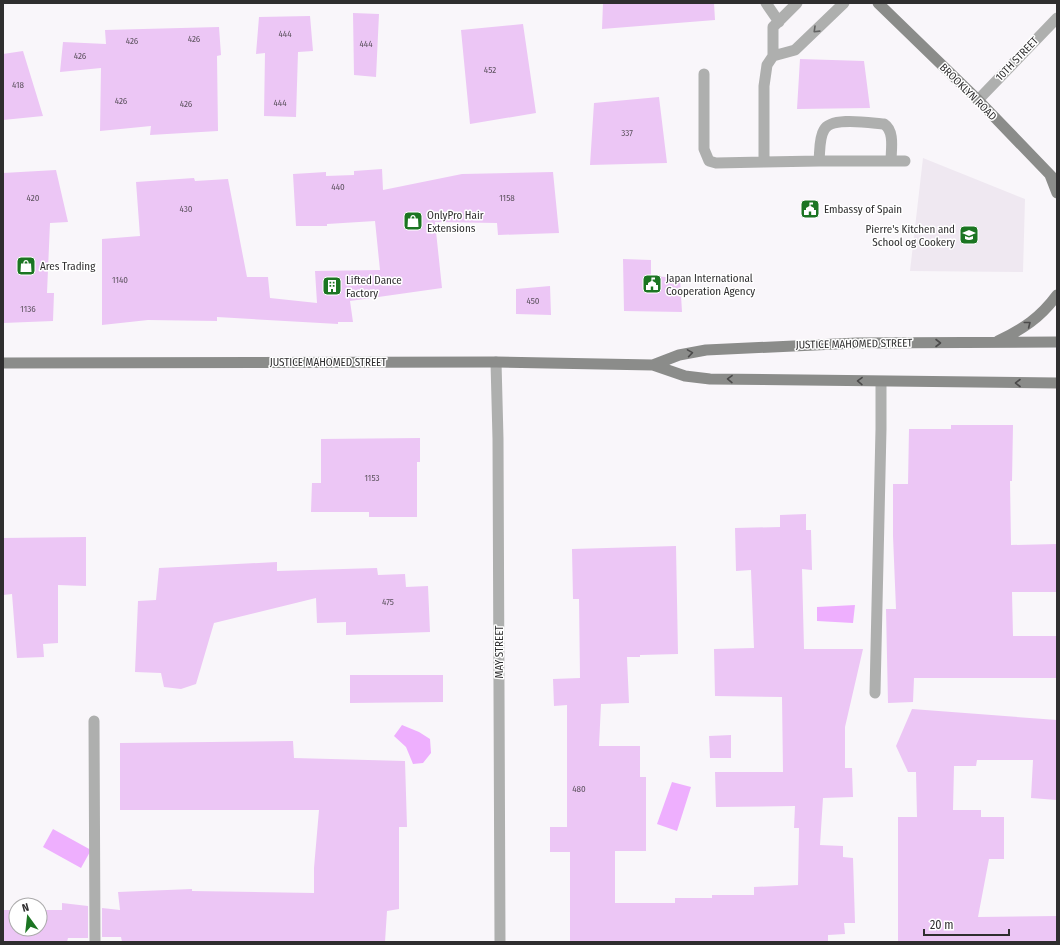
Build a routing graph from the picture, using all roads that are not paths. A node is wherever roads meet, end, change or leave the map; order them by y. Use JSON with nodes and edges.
{"nodes":[{"id":1,"x":766,"y":3,"type":"edge"},
{"id":2,"x":797,"y":3,"type":"edge"},
{"id":3,"x":844,"y":3,"type":"edge"},
{"id":4,"x":878,"y":3,"type":"edge"},
{"id":5,"x":1057,"y":18,"type":"edge"},
{"id":6,"x":779,"y":22,"type":"junction"},
{"id":7,"x":773,"y":56,"type":"junction"},
{"id":8,"x":704,"y":74,"type":"dead end"},
{"id":9,"x":978,"y":100,"type":"junction"},
{"id":10,"x":819,"y":160,"type":"junction"},
{"id":11,"x":891,"y":161,"type":"junction"},
{"id":12,"x":905,"y":161,"type":"dead end"},
{"id":13,"x":764,"y":162,"type":"junction"},
{"id":14,"x":1053,"y":178,"type":"edge"},
{"id":15,"x":1057,"y":194,"type":"edge"},
{"id":16,"x":1057,"y":296,"type":"edge"},
{"id":17,"x":1057,"y":342,"type":"edge"},
{"id":18,"x":994,"y":343,"type":"junction"},
{"id":19,"x":496,"y":362,"type":"junction"},
{"id":20,"x":3,"y":363,"type":"edge"},
{"id":21,"x":653,"y":365,"type":"junction"},
{"id":22,"x":880,"y":382,"type":"junction"},
{"id":23,"x":1057,"y":383,"type":"edge"},
{"id":24,"x":875,"y":693,"type":"dead end"},
{"id":25,"x":94,"y":721,"type":"dead end"},
{"id":26,"x":95,"y":942,"type":"edge"},
{"id":27,"x":500,"y":942,"type":"edge"}],
"edges":[{"from":1,"to":6,"type":"street"},
{"from":2,"to":6,"type":"street"},
{"from":3,"to":7,"type":"street","one_way":true},
{"from":4,"to":9,"type":"main road","name":"BROOKLYN ROAD"},
{"from":5,"to":9,"type":"street","name":"10TH STREET"},
{"from":6,"to":7,"type":"street"},
{"from":7,"to":13,"type":"street"},
{"from":8,"to":13,"type":"street"},
{"from":9,"to":14,"type":"main road","name":"BROOKLYN ROAD"},
{"from":10,"to":11,"type":"street"},
{"from":10,"to":11,"type":"street"},
{"from":10,"to":13,"type":"street"},
{"from":11,"to":12,"type":"street"},
{"from":14,"to":15,"type":"main road"},
{"from":18,"to":16,"type":"main road","one_way":true},
{"from":17,"to":18,"type":"main road","name":"JUSTICE MAHOMED STREET"},
{"from":21,"to":18,"type":"main road","name":"JUSTICE MAHOMED STREET","one_way":true},
{"from":19,"to":20,"type":"main road","name":"JUSTICE MAHOMED STREET"},
{"from":19,"to":21,"type":"main road","name":"JUSTICE MAHOMED STREET"},
{"from":19,"to":27,"type":"street","name":"MAY STREET"},
{"from":22,"to":21,"type":"main road","name":"JUSTICE MAHOMED STREET","one_way":true},
{"from":23,"to":22,"type":"main road","name":"JUSTICE MAHOMED STREET","one_way":true},
{"from":22,"to":24,"type":"street"},
{"from":25,"to":26,"type":"street"}]}
